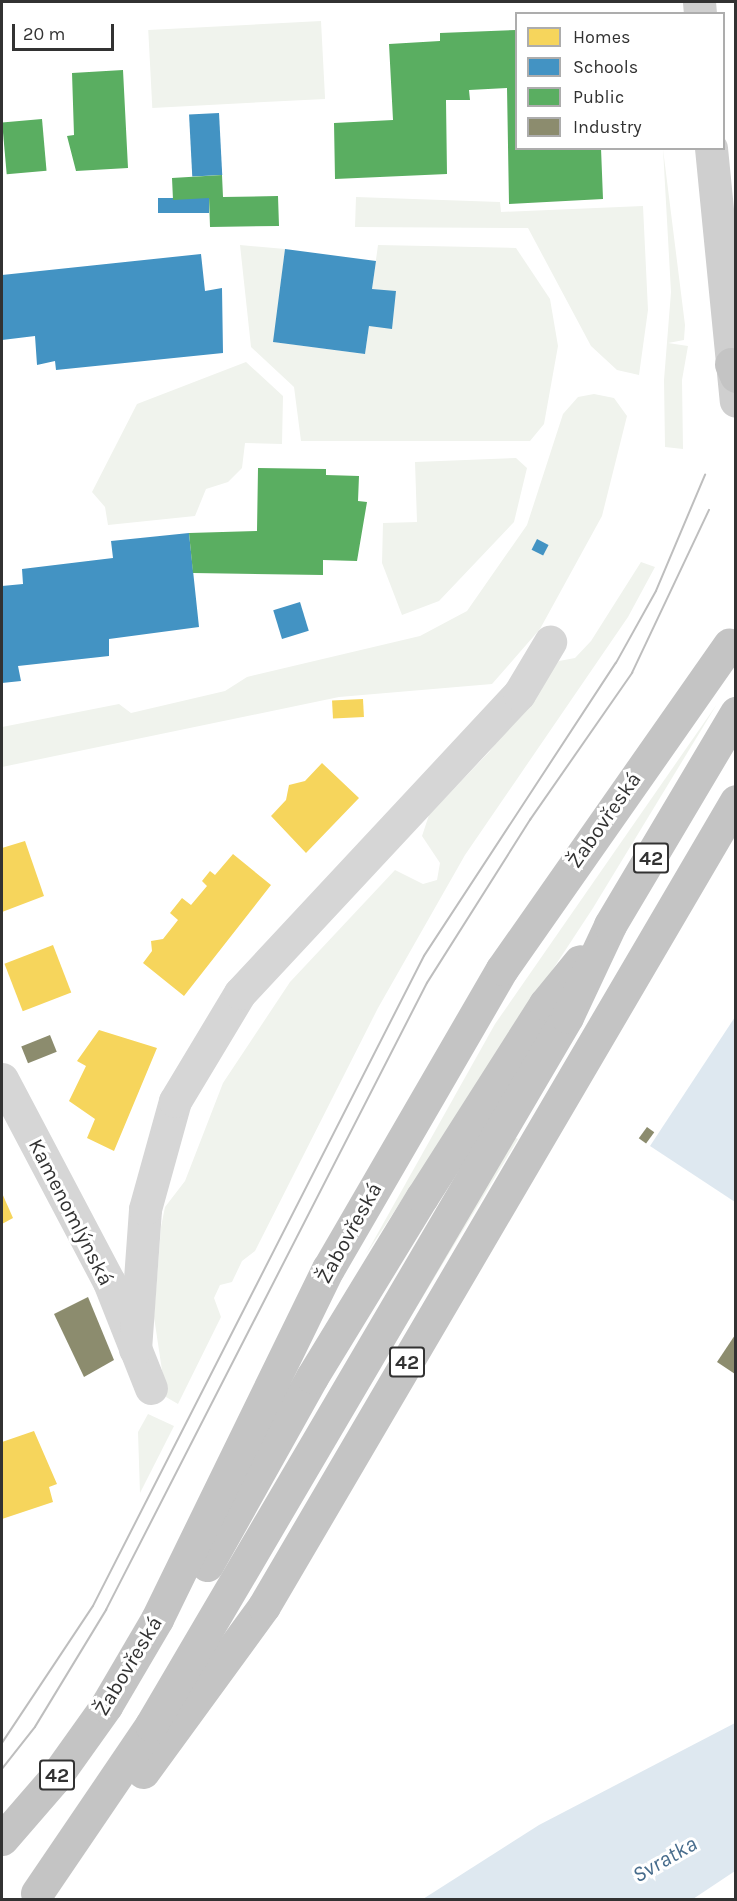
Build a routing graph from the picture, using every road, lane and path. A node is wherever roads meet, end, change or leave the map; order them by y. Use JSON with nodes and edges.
{"nodes":[{"id":1,"x":711,"y":150,"type":"edge"},
{"id":2,"x":733,"y":370,"type":"edge"},
{"id":3,"x":735,"y":401,"type":"edge"},
{"id":4,"x":550,"y":642,"type":"dead end"},
{"id":5,"x":729,"y":645,"type":"dead end"},
{"id":6,"x":735,"y":713,"type":"edge"},
{"id":7,"x":735,"y":758,"type":"edge"},
{"id":8,"x":691,"y":790,"type":"junction"},
{"id":9,"x":735,"y":801,"type":"edge"},
{"id":10,"x":610,"y":925,"type":"junction"},
{"id":11,"x":2,"y":1079,"type":"edge"},
{"id":12,"x":135,"y":1349,"type":"junction"},
{"id":13,"x":151,"y":1388,"type":"dead end"},
{"id":14,"x":157,"y":1619,"type":"junction"},
{"id":15,"x":2,"y":1839,"type":"edge"},
{"id":16,"x":34,"y":1896,"type":"edge"}],
"edges":[{"from":1,"to":2,"type":"street"},
{"from":2,"to":3,"type":"street"},
{"from":4,"to":12,"type":"street"},
{"from":5,"to":14,"type":"highway","name":"Žabovřeská","number":"42"},
{"from":6,"to":8,"type":"highway","number":"42"},
{"from":7,"to":8,"type":"highway"},
{"from":8,"to":10,"type":"highway","number":"42"},
{"from":9,"to":16,"type":"highway","number":"42"},
{"from":10,"to":14,"type":"highway","number":"42"},
{"from":10,"to":16,"type":"highway","number":"42"},
{"from":11,"to":12,"type":"street","name":"Kamenomlýnská"},
{"from":12,"to":13,"type":"street"},
{"from":14,"to":15,"type":"highway","name":"Žabovřeská","number":"42"}]}
